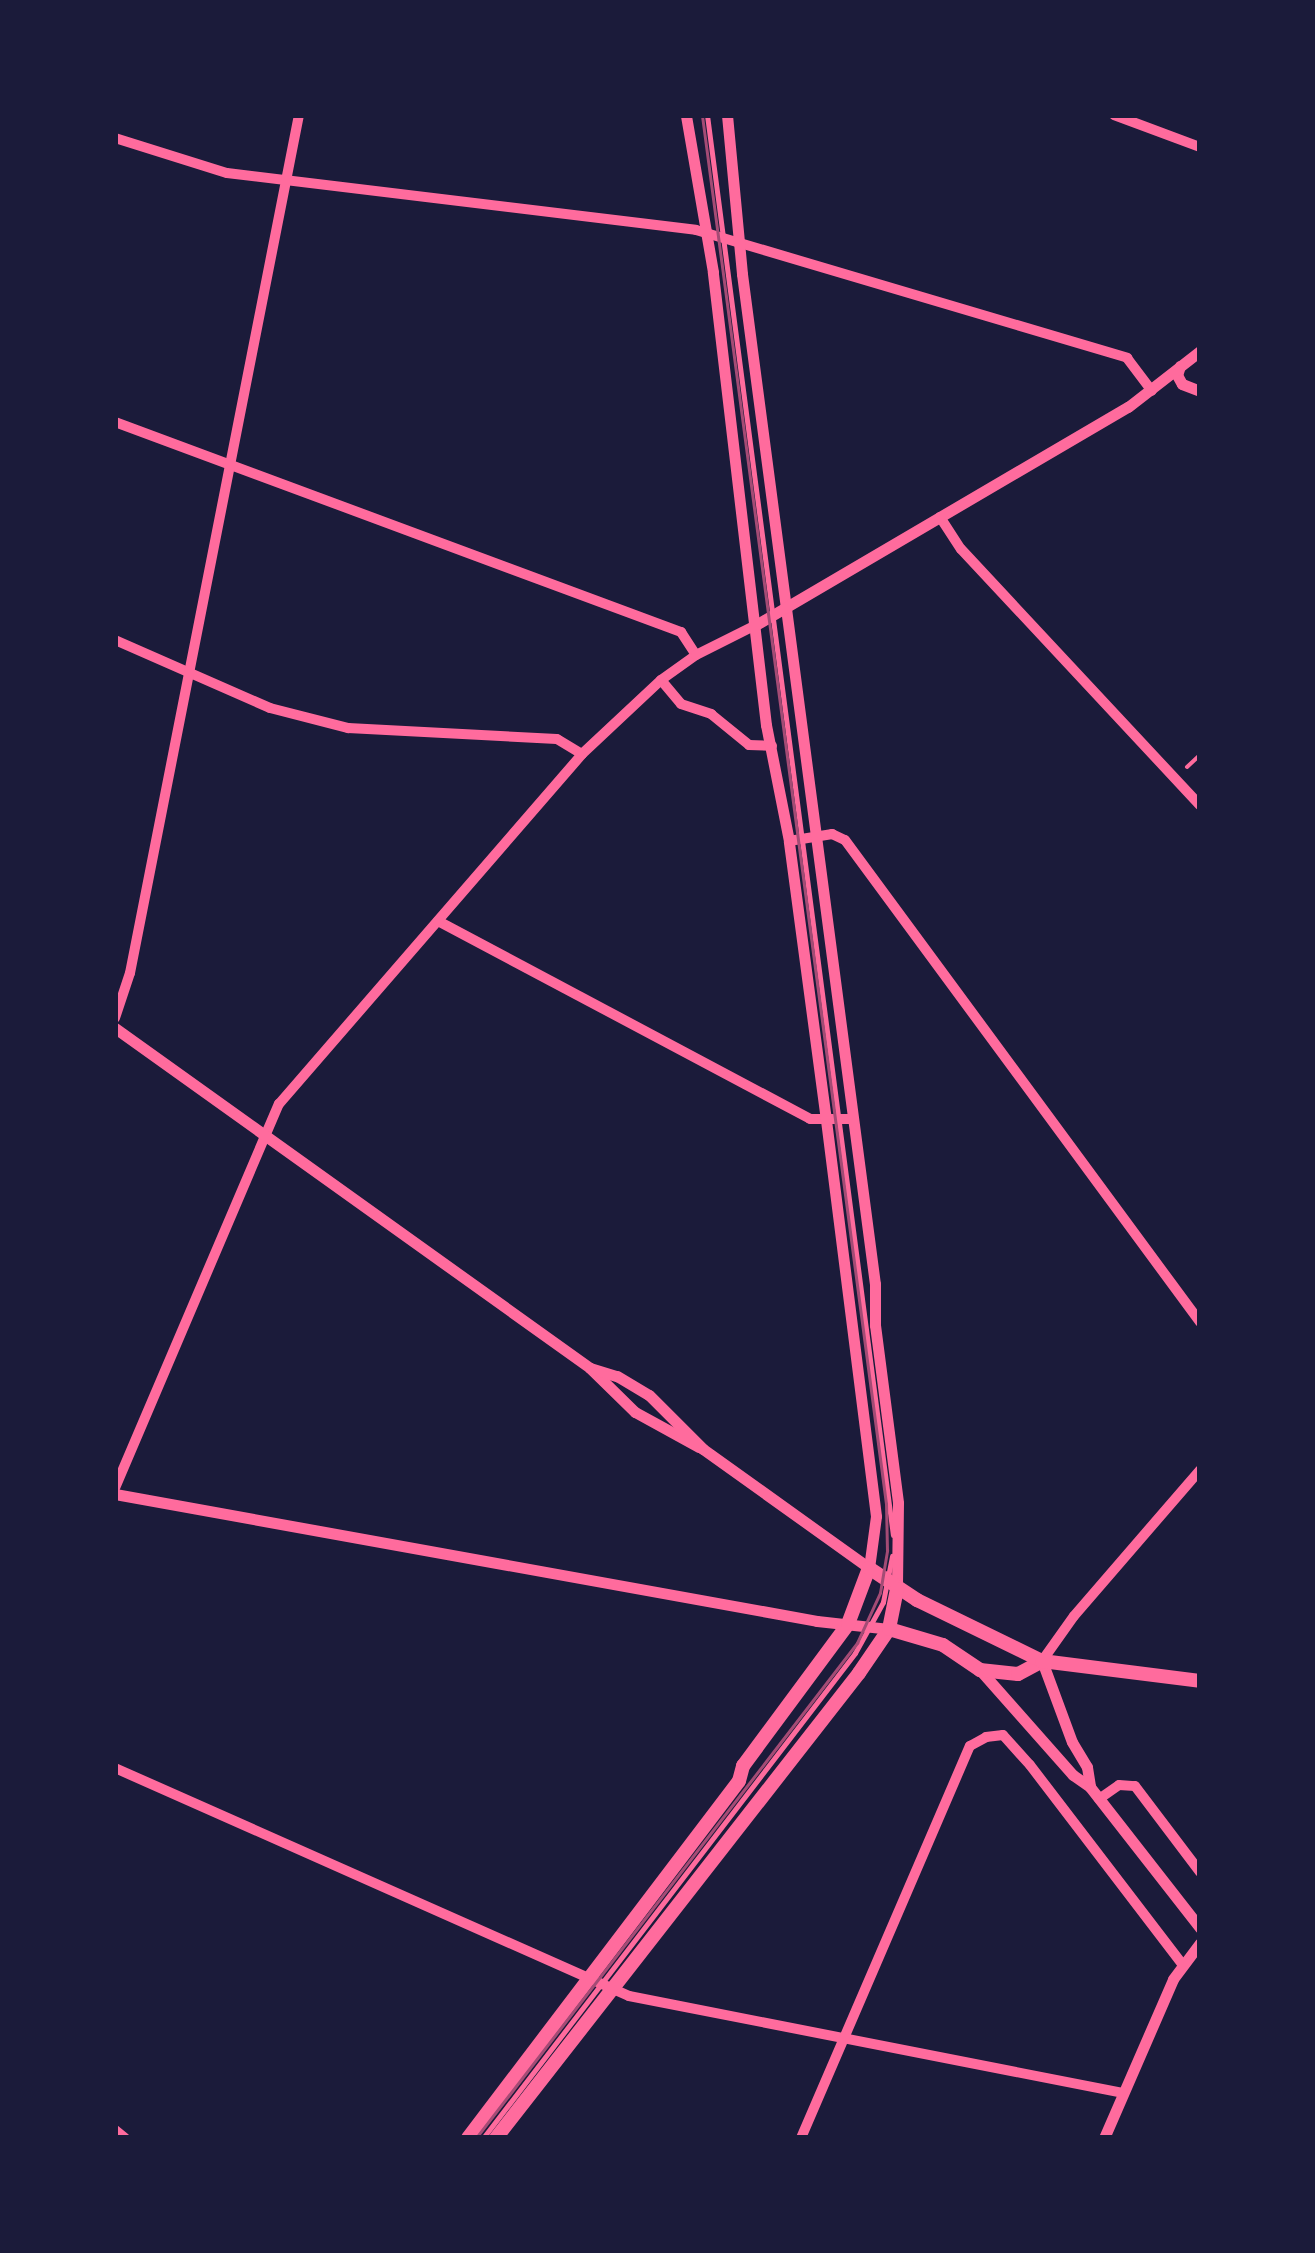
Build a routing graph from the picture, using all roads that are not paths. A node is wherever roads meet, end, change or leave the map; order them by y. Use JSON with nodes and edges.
{"nodes":[{"id":1,"x":299,"y":115,"type":"edge"},
{"id":2,"x":686,"y":115,"type":"edge"},
{"id":3,"x":706,"y":115,"type":"edge"},
{"id":4,"x":727,"y":115,"type":"edge"},
{"id":5,"x":1114,"y":115,"type":"edge"},
{"id":6,"x":115,"y":138,"type":"edge"},
{"id":7,"x":1200,"y":148,"type":"edge"},
{"id":8,"x":286,"y":180,"type":"junction"},
{"id":9,"x":706,"y":233,"type":"junction"},
{"id":10,"x":723,"y":238,"type":"junction"},
{"id":11,"x":740,"y":242,"type":"junction"},
{"id":12,"x":1200,"y":351,"type":"edge"},
{"id":13,"x":1180,"y":366,"type":"junction"},
{"id":14,"x":1195,"y":389,"type":"edge"},
{"id":15,"x":1152,"y":391,"type":"junction"},
{"id":16,"x":115,"y":422,"type":"edge"},
{"id":17,"x":230,"y":465,"type":"junction"},
{"id":18,"x":940,"y":517,"type":"junction"},
{"id":19,"x":786,"y":607,"type":"junction"},
{"id":20,"x":772,"y":615,"type":"junction"},
{"id":21,"x":754,"y":626,"type":"junction"},
{"id":22,"x":115,"y":640,"type":"edge"},
{"id":23,"x":696,"y":655,"type":"junction"},
{"id":24,"x":188,"y":673,"type":"junction"},
{"id":25,"x":661,"y":680,"type":"junction"},
{"id":26,"x":772,"y":746,"type":"junction"},
{"id":27,"x":582,"y":754,"type":"junction"},
{"id":28,"x":1200,"y":805,"type":"edge"},
{"id":29,"x":802,"y":839,"type":"junction"},
{"id":30,"x":438,"y":920,"type":"junction"},
{"id":31,"x":115,"y":1018,"type":"edge"},
{"id":32,"x":115,"y":1028,"type":"edge"},
{"id":33,"x":839,"y":1120,"type":"junction"},
{"id":34,"x":265,"y":1135,"type":"junction"},
{"id":35,"x":865,"y":1311,"type":"junction"},
{"id":36,"x":1200,"y":1322,"type":"edge"},
{"id":37,"x":875,"y":1325,"type":"junction"},
{"id":38,"x":590,"y":1368,"type":"junction"},
{"id":39,"x":704,"y":1449,"type":"junction"},
{"id":40,"x":1200,"y":1470,"type":"edge"},
{"id":41,"x":115,"y":1491,"type":"edge"},
{"id":42,"x":869,"y":1568,"type":"junction"},
{"id":43,"x":892,"y":1586,"type":"junction"},
{"id":44,"x":848,"y":1624,"type":"junction"},
{"id":45,"x":872,"y":1626,"type":"junction"},
{"id":46,"x":888,"y":1629,"type":"junction"},
{"id":47,"x":1042,"y":1661,"type":"junction"},
{"id":48,"x":980,"y":1670,"type":"junction"},
{"id":49,"x":1200,"y":1681,"type":"edge"},
{"id":50,"x":115,"y":1768,"type":"edge"},
{"id":51,"x":1090,"y":1787,"type":"junction"},
{"id":52,"x":1099,"y":1800,"type":"junction"},
{"id":53,"x":1200,"y":1872,"type":"edge"},
{"id":54,"x":1200,"y":1928,"type":"edge"},
{"id":55,"x":1200,"y":1943,"type":"edge"},
{"id":56,"x":1182,"y":1964,"type":"junction"},
{"id":57,"x":601,"y":1983,"type":"junction"},
{"id":58,"x":845,"y":2037,"type":"junction"},
{"id":59,"x":1123,"y":2093,"type":"junction"},
{"id":60,"x":115,"y":2130,"type":"edge"},
{"id":61,"x":125,"y":2138,"type":"edge"},
{"id":62,"x":468,"y":2138,"type":"edge"},
{"id":63,"x":482,"y":2138,"type":"edge"},
{"id":64,"x":496,"y":2138,"type":"edge"},
{"id":65,"x":801,"y":2138,"type":"edge"},
{"id":66,"x":1104,"y":2138,"type":"edge"}],
"edges":[{"from":1,"to":8,"type":"street"},
{"from":2,"to":9,"type":"street"},
{"from":3,"to":10,"type":"lane"},
{"from":4,"to":11,"type":"street"},
{"from":5,"to":7,"type":"street"},
{"from":6,"to":8,"type":"street"},
{"from":8,"to":9,"type":"street"},
{"from":8,"to":17,"type":"street"},
{"from":9,"to":10,"type":"street"},
{"from":9,"to":21,"type":"street"},
{"from":10,"to":11,"type":"street"},
{"from":10,"to":20,"type":"lane"},
{"from":11,"to":15,"type":"street"},
{"from":11,"to":19,"type":"street"},
{"from":12,"to":13,"type":"street"},
{"from":13,"to":14,"type":"street"},
{"from":13,"to":15,"type":"street"},
{"from":14,"to":15,"type":"street"},
{"from":15,"to":18,"type":"street"},
{"from":16,"to":17,"type":"street"},
{"from":17,"to":23,"type":"street"},
{"from":17,"to":24,"type":"street"},
{"from":18,"to":19,"type":"street"},
{"from":18,"to":28,"type":"street"},
{"from":19,"to":20,"type":"street"},
{"from":19,"to":29,"type":"street"},
{"from":20,"to":21,"type":"street"},
{"from":20,"to":29,"type":"lane"},
{"from":21,"to":23,"type":"street"},
{"from":21,"to":26,"type":"street"},
{"from":22,"to":24,"type":"street"},
{"from":23,"to":25,"type":"street"},
{"from":24,"to":27,"type":"street"},
{"from":24,"to":31,"type":"street"},
{"from":25,"to":26,"type":"street"},
{"from":25,"to":27,"type":"street"},
{"from":26,"to":29,"type":"street"},
{"from":27,"to":30,"type":"street"},
{"from":29,"to":33,"type":"street"},
{"from":29,"to":33,"type":"street"},
{"from":29,"to":36,"type":"street"},
{"from":30,"to":33,"type":"street"},
{"from":30,"to":34,"type":"street"},
{"from":32,"to":34,"type":"street"},
{"from":33,"to":35,"type":"lane"},
{"from":33,"to":37,"type":"street"},
{"from":33,"to":42,"type":"street"},
{"from":34,"to":38,"type":"street"},
{"from":34,"to":41,"type":"street"},
{"from":35,"to":37,"type":"lane"},
{"from":35,"to":43,"type":"lane"},
{"from":37,"to":43,"type":"street"},
{"from":38,"to":39,"type":"street"},
{"from":38,"to":39,"type":"street"},
{"from":39,"to":42,"type":"street"},
{"from":40,"to":47,"type":"street"},
{"from":41,"to":44,"type":"street"},
{"from":42,"to":43,"type":"main road"},
{"from":42,"to":44,"type":"main road"},
{"from":43,"to":45,"type":"lane"},
{"from":43,"to":46,"type":"main road"},
{"from":43,"to":47,"type":"main road"},
{"from":44,"to":45,"type":"street"},
{"from":44,"to":57,"type":"main road"},
{"from":45,"to":46,"type":"street"},
{"from":45,"to":57,"type":"lane"},
{"from":46,"to":48,"type":"main road"},
{"from":46,"to":57,"type":"main road"},
{"from":47,"to":48,"type":"main road"},
{"from":47,"to":49,"type":"main road"},
{"from":47,"to":51,"type":"street"},
{"from":48,"to":51,"type":"street"},
{"from":50,"to":57,"type":"street"},
{"from":51,"to":52,"type":"street"},
{"from":52,"to":53,"type":"street"},
{"from":52,"to":54,"type":"street"},
{"from":55,"to":56,"type":"street"},
{"from":56,"to":58,"type":"street"},
{"from":56,"to":59,"type":"street"},
{"from":57,"to":58,"type":"street"},
{"from":57,"to":62,"type":"main road"},
{"from":57,"to":63,"type":"lane"},
{"from":57,"to":64,"type":"main road"},
{"from":58,"to":59,"type":"street"},
{"from":58,"to":65,"type":"street"},
{"from":59,"to":66,"type":"street"},
{"from":60,"to":61,"type":"street"}]}
